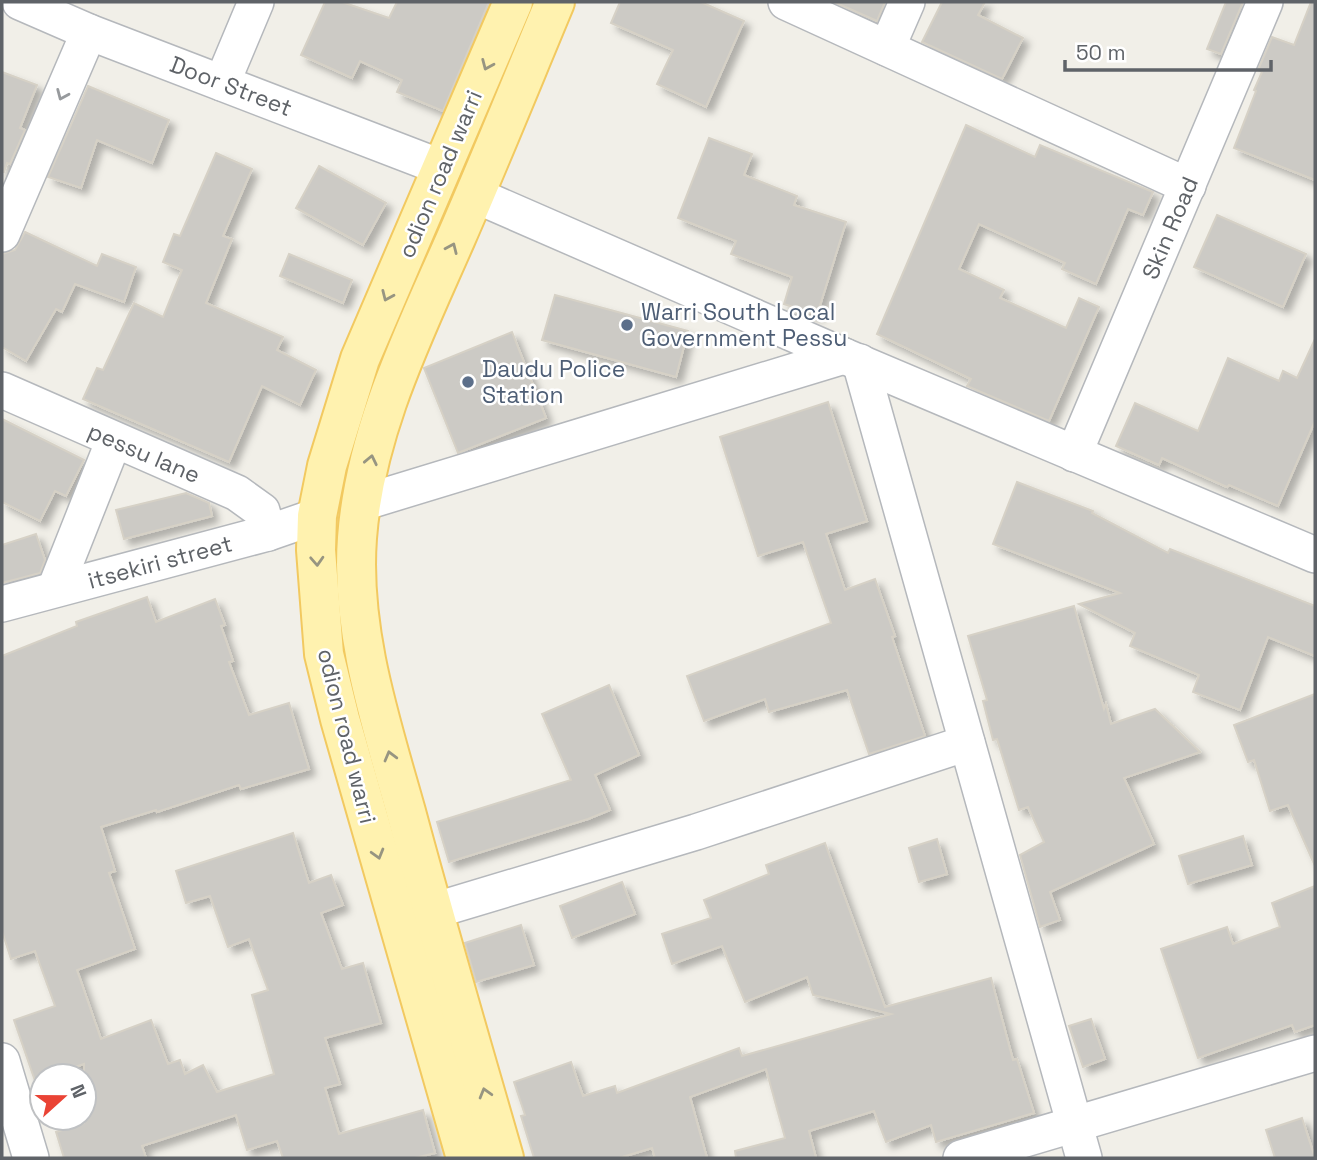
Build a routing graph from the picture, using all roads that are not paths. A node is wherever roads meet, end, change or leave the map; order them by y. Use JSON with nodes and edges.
{"nodes":[{"id":1,"x":20,"y":2,"type":"edge"},
{"id":2,"x":256,"y":2,"type":"edge"},
{"id":3,"x":513,"y":2,"type":"edge"},
{"id":4,"x":555,"y":2,"type":"edge"},
{"id":5,"x":786,"y":2,"type":"edge"},
{"id":6,"x":907,"y":2,"type":"edge"},
{"id":7,"x":1265,"y":2,"type":"edge"},
{"id":8,"x":89,"y":32,"type":"junction"},
{"id":9,"x":887,"y":48,"type":"junction"},
{"id":10,"x":222,"y":83,"type":"junction"},
{"id":11,"x":443,"y":168,"type":"junction"},
{"id":12,"x":1188,"y":186,"type":"junction"},
{"id":13,"x":475,"y":195,"type":"junction"},
{"id":14,"x":2,"y":234,"type":"edge"},
{"id":15,"x":852,"y":359,"type":"junction"},
{"id":16,"x":2,"y":390,"type":"edge"},
{"id":17,"x":114,"y":440,"type":"junction"},
{"id":18,"x":1074,"y":454,"type":"junction"},
{"id":19,"x":362,"y":503,"type":"junction"},
{"id":20,"x":317,"y":516,"type":"junction"},
{"id":21,"x":268,"y":533,"type":"junction"},
{"id":22,"x":1315,"y":555,"type":"edge"},
{"id":23,"x":55,"y":589,"type":"junction"},
{"id":24,"x":2,"y":604,"type":"edge"},
{"id":25,"x":967,"y":743,"type":"junction"},
{"id":26,"x":433,"y":912,"type":"junction"},
{"id":27,"x":1315,"y":1053,"type":"edge"},
{"id":28,"x":2,"y":1061,"type":"edge"},
{"id":29,"x":1075,"y":1123,"type":"junction"},
{"id":30,"x":30,"y":1158,"type":"edge"},
{"id":31,"x":466,"y":1158,"type":"edge"},
{"id":32,"x":504,"y":1158,"type":"edge"},
{"id":33,"x":961,"y":1158,"type":"edge"},
{"id":34,"x":1084,"y":1158,"type":"edge"}],
"edges":[{"from":1,"to":8,"type":"street","name":"Door Street"},
{"from":2,"to":10,"type":"street"},
{"from":3,"to":11,"type":"main road","name":"odion road warri","one_way":true},
{"from":4,"to":13,"type":"main road","name":"odion road warri"},
{"from":5,"to":9,"type":"street"},
{"from":6,"to":9,"type":"street"},
{"from":7,"to":12,"type":"street","name":"Skin Road"},
{"from":8,"to":10,"type":"street","name":"Door Street"},
{"from":8,"to":14,"type":"street","one_way":true},
{"from":9,"to":12,"type":"street"},
{"from":10,"to":11,"type":"street","name":"Door Street"},
{"from":11,"to":20,"type":"main road","name":"odion road warri","one_way":true},
{"from":12,"to":18,"type":"street","name":"Skin Road"},
{"from":13,"to":15,"type":"street"},
{"from":19,"to":13,"type":"main road","name":"odion road warri","one_way":true},
{"from":15,"to":18,"type":"street"},
{"from":15,"to":19,"type":"street"},
{"from":15,"to":25,"type":"street"},
{"from":16,"to":17,"type":"street","name":"pessu lane"},
{"from":17,"to":21,"type":"street","name":"pessu lane"},
{"from":17,"to":23,"type":"street"},
{"from":18,"to":22,"type":"street"},
{"from":26,"to":19,"type":"main road","name":"odion road warri","one_way":true},
{"from":20,"to":21,"type":"street","name":"itsekiri street"},
{"from":20,"to":31,"type":"main road","name":"odion road warri","one_way":true},
{"from":21,"to":23,"type":"street","name":"itsekiri street"},
{"from":23,"to":24,"type":"street","name":"itsekiri street"},
{"from":25,"to":26,"type":"street"},
{"from":25,"to":29,"type":"street"},
{"from":32,"to":26,"type":"main road","name":"odion road warri","one_way":true},
{"from":27,"to":29,"type":"street"},
{"from":28,"to":30,"type":"street"},
{"from":29,"to":33,"type":"street"},
{"from":29,"to":34,"type":"street"}]}
